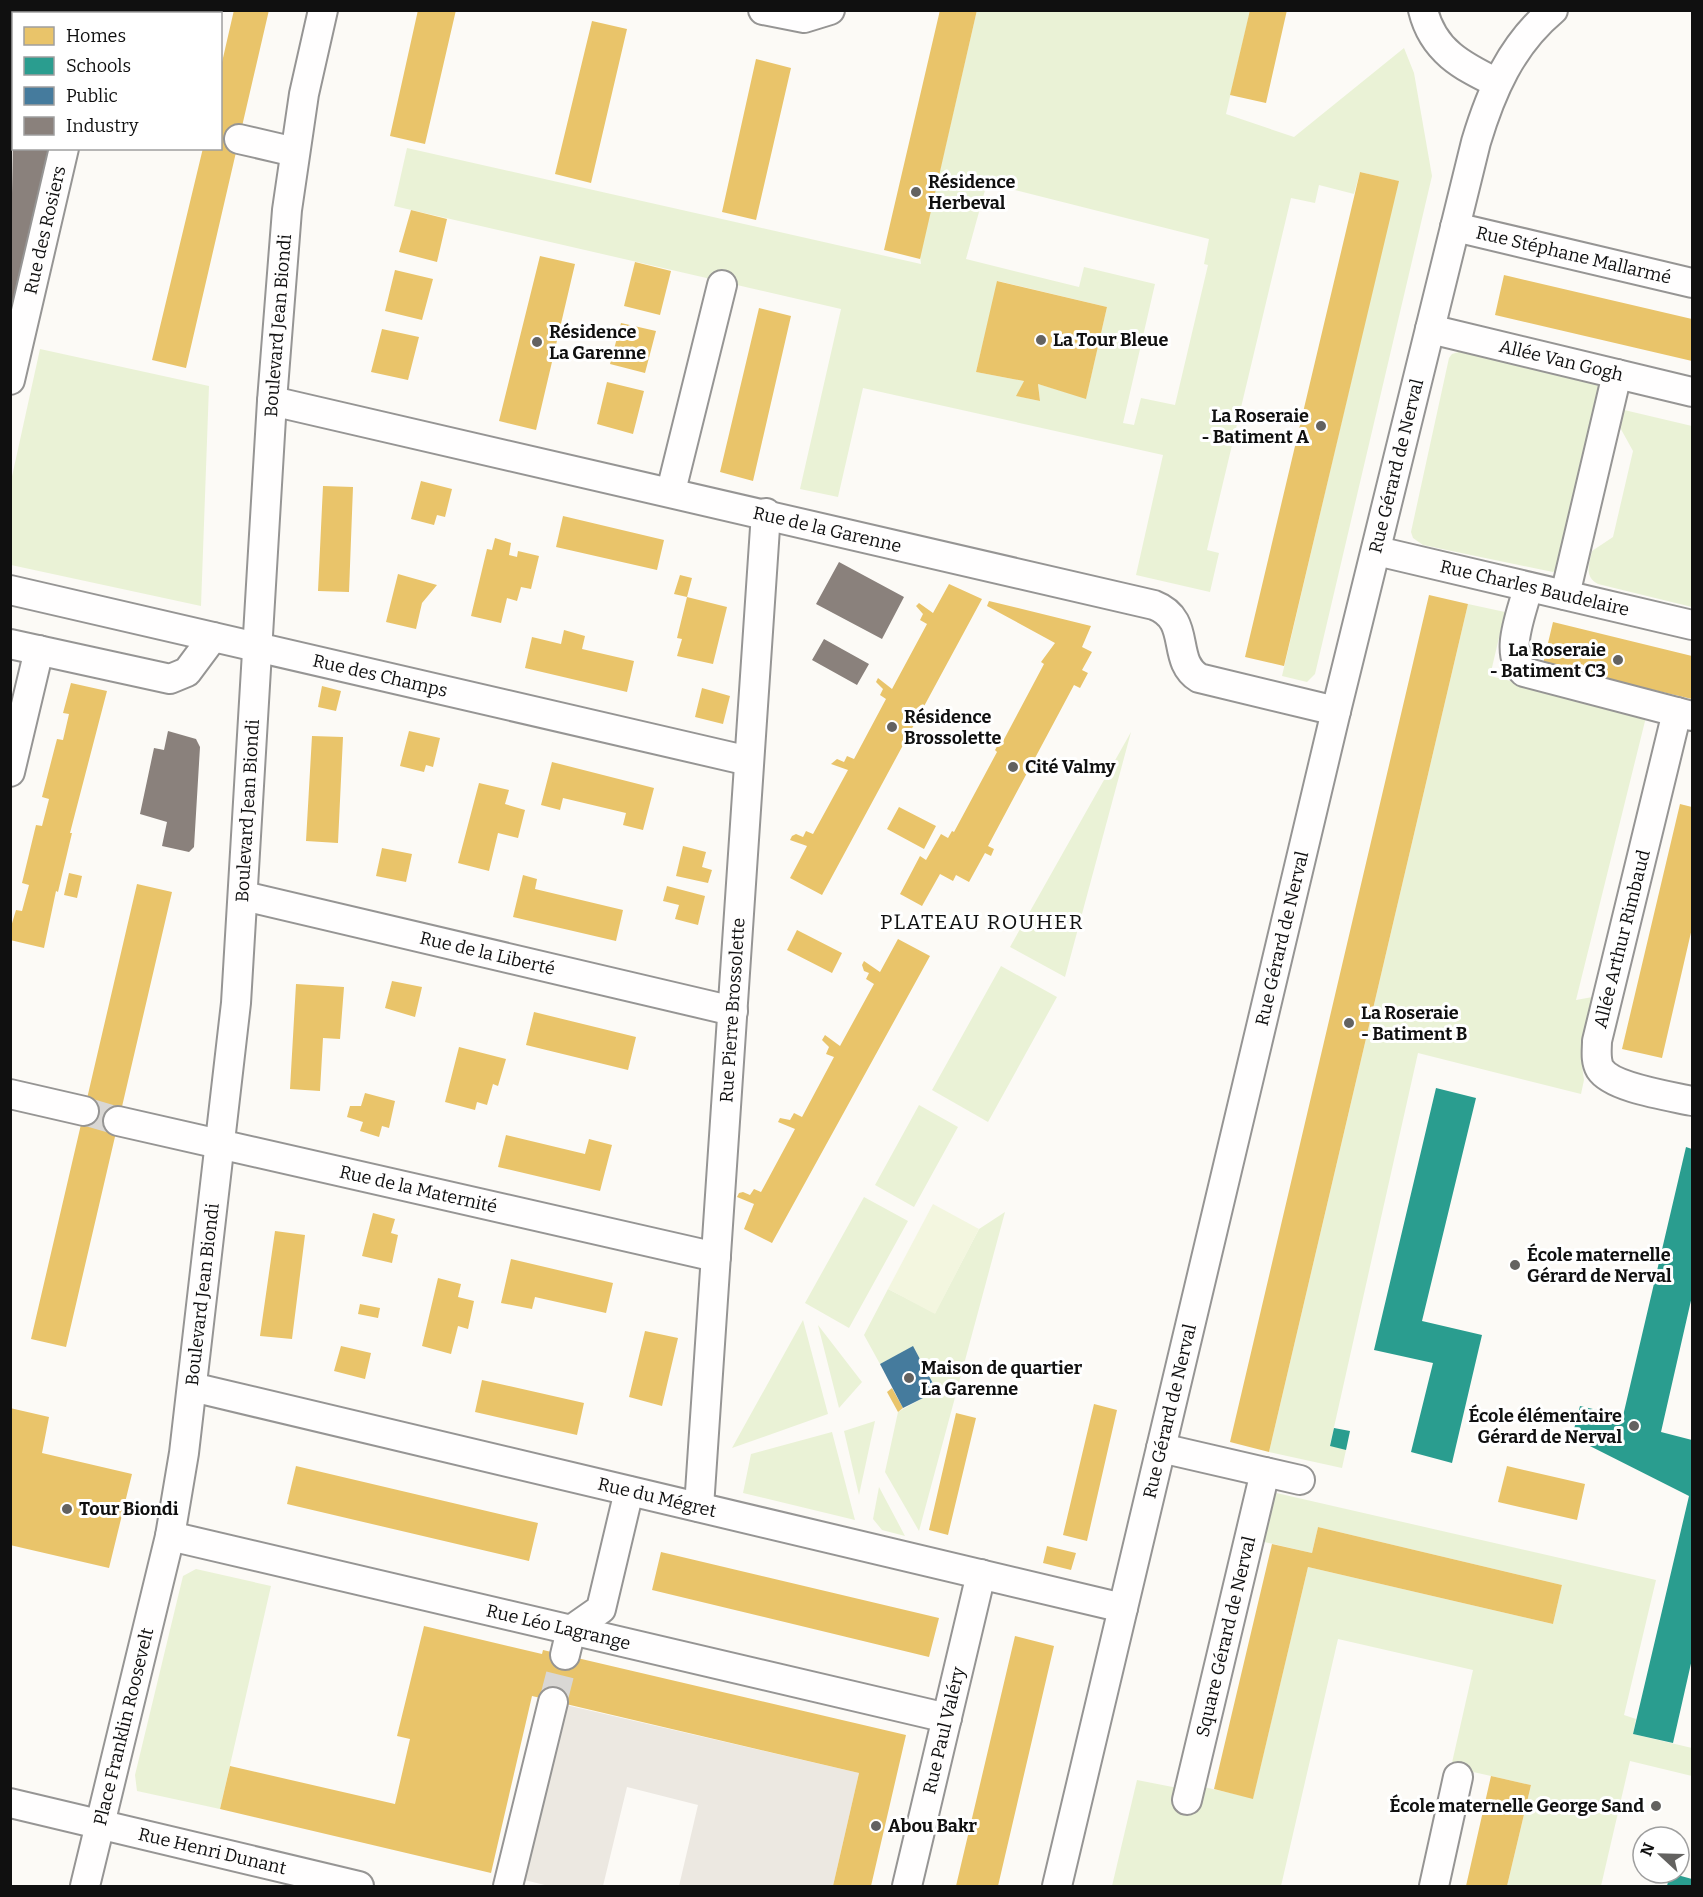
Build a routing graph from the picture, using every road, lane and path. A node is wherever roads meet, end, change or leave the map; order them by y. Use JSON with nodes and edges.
{"nodes":[{"id":1,"x":323,"y":10,"type":"edge"},
{"id":2,"x":763,"y":10,"type":"edge"},
{"id":3,"x":830,"y":10,"type":"edge"},
{"id":4,"x":1423,"y":10,"type":"edge"},
{"id":5,"x":1553,"y":10,"type":"edge"},
{"id":6,"x":1497,"y":84,"type":"junction"},
{"id":7,"x":239,"y":138,"type":"dead end"},
{"id":8,"x":63,"y":150,"type":"edge"},
{"id":9,"x":294,"y":152,"type":"junction"},
{"id":10,"x":1455,"y":227,"type":"junction"},
{"id":11,"x":1692,"y":283,"type":"edge"},
{"id":12,"x":722,"y":285,"type":"dead end"},
{"id":13,"x":16,"y":327,"type":"edge"},
{"id":14,"x":1430,"y":329,"type":"junction"},
{"id":15,"x":1617,"y":374,"type":"junction"},
{"id":16,"x":10,"y":380,"type":"edge"},
{"id":17,"x":1692,"y":392,"type":"edge"},
{"id":18,"x":272,"y":402,"type":"junction"},
{"id":19,"x":671,"y":491,"type":"junction"},
{"id":20,"x":766,"y":513,"type":"junction"},
{"id":21,"x":1377,"y":551,"type":"junction"},
{"id":22,"x":1528,"y":587,"type":"junction"},
{"id":23,"x":10,"y":590,"type":"edge"},
{"id":24,"x":1566,"y":595,"type":"junction"},
{"id":25,"x":1692,"y":626,"type":"edge"},
{"id":26,"x":213,"y":637,"type":"junction"},
{"id":27,"x":10,"y":644,"type":"edge"},
{"id":28,"x":259,"y":647,"type":"junction"},
{"id":29,"x":39,"y":650,"type":"junction"},
{"id":30,"x":1336,"y":711,"type":"junction"},
{"id":31,"x":1685,"y":714,"type":"edge"},
{"id":32,"x":749,"y":761,"type":"junction"},
{"id":33,"x":10,"y":772,"type":"edge"},
{"id":34,"x":244,"y":896,"type":"junction"},
{"id":35,"x":733,"y":1011,"type":"junction"},
{"id":36,"x":10,"y":1094,"type":"edge"},
{"id":37,"x":1692,"y":1101,"type":"edge"},
{"id":38,"x":84,"y":1111,"type":"tunnel mouth"},
{"id":39,"x":118,"y":1120,"type":"tunnel mouth"},
{"id":40,"x":222,"y":1143,"type":"junction"},
{"id":41,"x":716,"y":1257,"type":"junction"},
{"id":42,"x":192,"y":1387,"type":"junction"},
{"id":43,"x":1161,"y":1448,"type":"junction"},
{"id":44,"x":1265,"y":1472,"type":"junction"},
{"id":45,"x":1300,"y":1480,"type":"dead end"},
{"id":46,"x":630,"y":1491,"type":"junction"},
{"id":47,"x":699,"y":1507,"type":"junction"},
{"id":48,"x":170,"y":1536,"type":"junction"},
{"id":49,"x":981,"y":1574,"type":"junction"},
{"id":50,"x":1124,"y":1608,"type":"junction"},
{"id":51,"x":153,"y":1609,"type":"joint"},
{"id":52,"x":568,"y":1643,"type":"junction"},
{"id":53,"x":553,"y":1702,"type":"tunnel mouth"},
{"id":54,"x":947,"y":1718,"type":"junction"},
{"id":55,"x":1458,"y":1778,"type":"dead end"},
{"id":56,"x":1186,"y":1800,"type":"dead end"},
{"id":57,"x":10,"y":1803,"type":"edge"},
{"id":58,"x":100,"y":1825,"type":"junction"},
{"id":59,"x":86,"y":1887,"type":"edge"},
{"id":60,"x":359,"y":1887,"type":"edge"},
{"id":61,"x":508,"y":1887,"type":"edge"},
{"id":62,"x":907,"y":1887,"type":"edge"},
{"id":63,"x":1058,"y":1887,"type":"edge"},
{"id":64,"x":1434,"y":1887,"type":"edge"}],
"edges":[{"from":1,"to":9,"type":"street","name":"Boulevard Jean Biondi"},
{"from":2,"to":3,"type":"street"},
{"from":4,"to":6,"type":"street"},
{"from":5,"to":6,"type":"street","name":"Rue Gérard de Nerval"},
{"from":6,"to":10,"type":"street","name":"Rue Gérard de Nerval"},
{"from":7,"to":9,"type":"street"},
{"from":8,"to":13,"type":"street","name":"Rue des Rosiers"},
{"from":9,"to":18,"type":"street","name":"Boulevard Jean Biondi"},
{"from":10,"to":11,"type":"street","name":"Rue Stéphane Mallarmé"},
{"from":10,"to":14,"type":"street","name":"Rue Gérard de Nerval"},
{"from":12,"to":19,"type":"street"},
{"from":13,"to":16,"type":"street","name":"Rue des Rosiers"},
{"from":14,"to":15,"type":"street","name":"Allée Van Gogh"},
{"from":14,"to":21,"type":"street","name":"Rue Gérard de Nerval"},
{"from":15,"to":17,"type":"street","name":"Allée Van Gogh"},
{"from":15,"to":24,"type":"street"},
{"from":18,"to":19,"type":"street","name":"Rue de la Garenne"},
{"from":18,"to":28,"type":"street","name":"Boulevard Jean Biondi"},
{"from":19,"to":20,"type":"street","name":"Rue de la Garenne"},
{"from":20,"to":30,"type":"street","name":"Rue de la Garenne"},
{"from":20,"to":32,"type":"street","name":"Rue Pierre Brossolette"},
{"from":21,"to":22,"type":"street","name":"Rue Charles Baudelaire"},
{"from":21,"to":30,"type":"street","name":"Rue Gérard de Nerval"},
{"from":22,"to":24,"type":"street","name":"Rue Charles Baudelaire"},
{"from":22,"to":31,"type":"street","name":"Allée Arthur Rimbaud"},
{"from":23,"to":26,"type":"street","name":"Rue des Champs"},
{"from":24,"to":25,"type":"street","name":"Rue Charles Baudelaire"},
{"from":26,"to":28,"type":"street","name":"Rue des Champs"},
{"from":26,"to":29,"type":"street"},
{"from":27,"to":29,"type":"street"},
{"from":28,"to":32,"type":"street","name":"Rue des Champs"},
{"from":28,"to":34,"type":"street","name":"Boulevard Jean Biondi"},
{"from":29,"to":33,"type":"street"},
{"from":30,"to":43,"type":"street","name":"Rue Gérard de Nerval"},
{"from":31,"to":37,"type":"street","name":"Allée Arthur Rimbaud"},
{"from":32,"to":35,"type":"street","name":"Rue Pierre Brossolette"},
{"from":34,"to":35,"type":"street","name":"Rue de la Liberté"},
{"from":34,"to":40,"type":"street","name":"Boulevard Jean Biondi"},
{"from":35,"to":41,"type":"street","name":"Rue Pierre Brossolette"},
{"from":36,"to":38,"type":"street"},
{"from":39,"to":40,"type":"street","name":"Rue de la Maternité"},
{"from":40,"to":41,"type":"street","name":"Rue de la Maternité"},
{"from":40,"to":42,"type":"street","name":"Boulevard Jean Biondi"},
{"from":41,"to":47,"type":"street","name":"Rue Pierre Brossolette"},
{"from":42,"to":46,"type":"street","name":"Rue du Mégret"},
{"from":42,"to":48,"type":"street","name":"Boulevard Jean Biondi"},
{"from":43,"to":44,"type":"street"},
{"from":43,"to":50,"type":"street","name":"Rue Gérard de Nerval"},
{"from":44,"to":45,"type":"street"},
{"from":44,"to":56,"type":"street","name":"Square Gérard de Nerval"},
{"from":46,"to":47,"type":"street","name":"Rue du Mégret"},
{"from":46,"to":52,"type":"street"},
{"from":47,"to":49,"type":"street","name":"Rue du Mégret"},
{"from":48,"to":51,"type":"street","name":"Boulevard Jean Biondi"},
{"from":48,"to":52,"type":"street","name":"Rue Léo Lagrange"},
{"from":49,"to":50,"type":"street","name":"Rue du Mégret"},
{"from":49,"to":54,"type":"street","name":"Rue Paul Valéry"},
{"from":50,"to":63,"type":"street","name":"Rue Gérard de Nerval"},
{"from":51,"to":58,"type":"street","name":"Place Franklin Roosevelt"},
{"from":52,"to":54,"type":"street","name":"Rue Léo Lagrange"},
{"from":53,"to":61,"type":"street"},
{"from":54,"to":62,"type":"street","name":"Rue Paul Valéry"},
{"from":55,"to":64,"type":"street"},
{"from":57,"to":58,"type":"street","name":"Place Franklin Roosevelt"},
{"from":58,"to":59,"type":"street"},
{"from":58,"to":60,"type":"street","name":"Rue Henri Dunant"}]}
